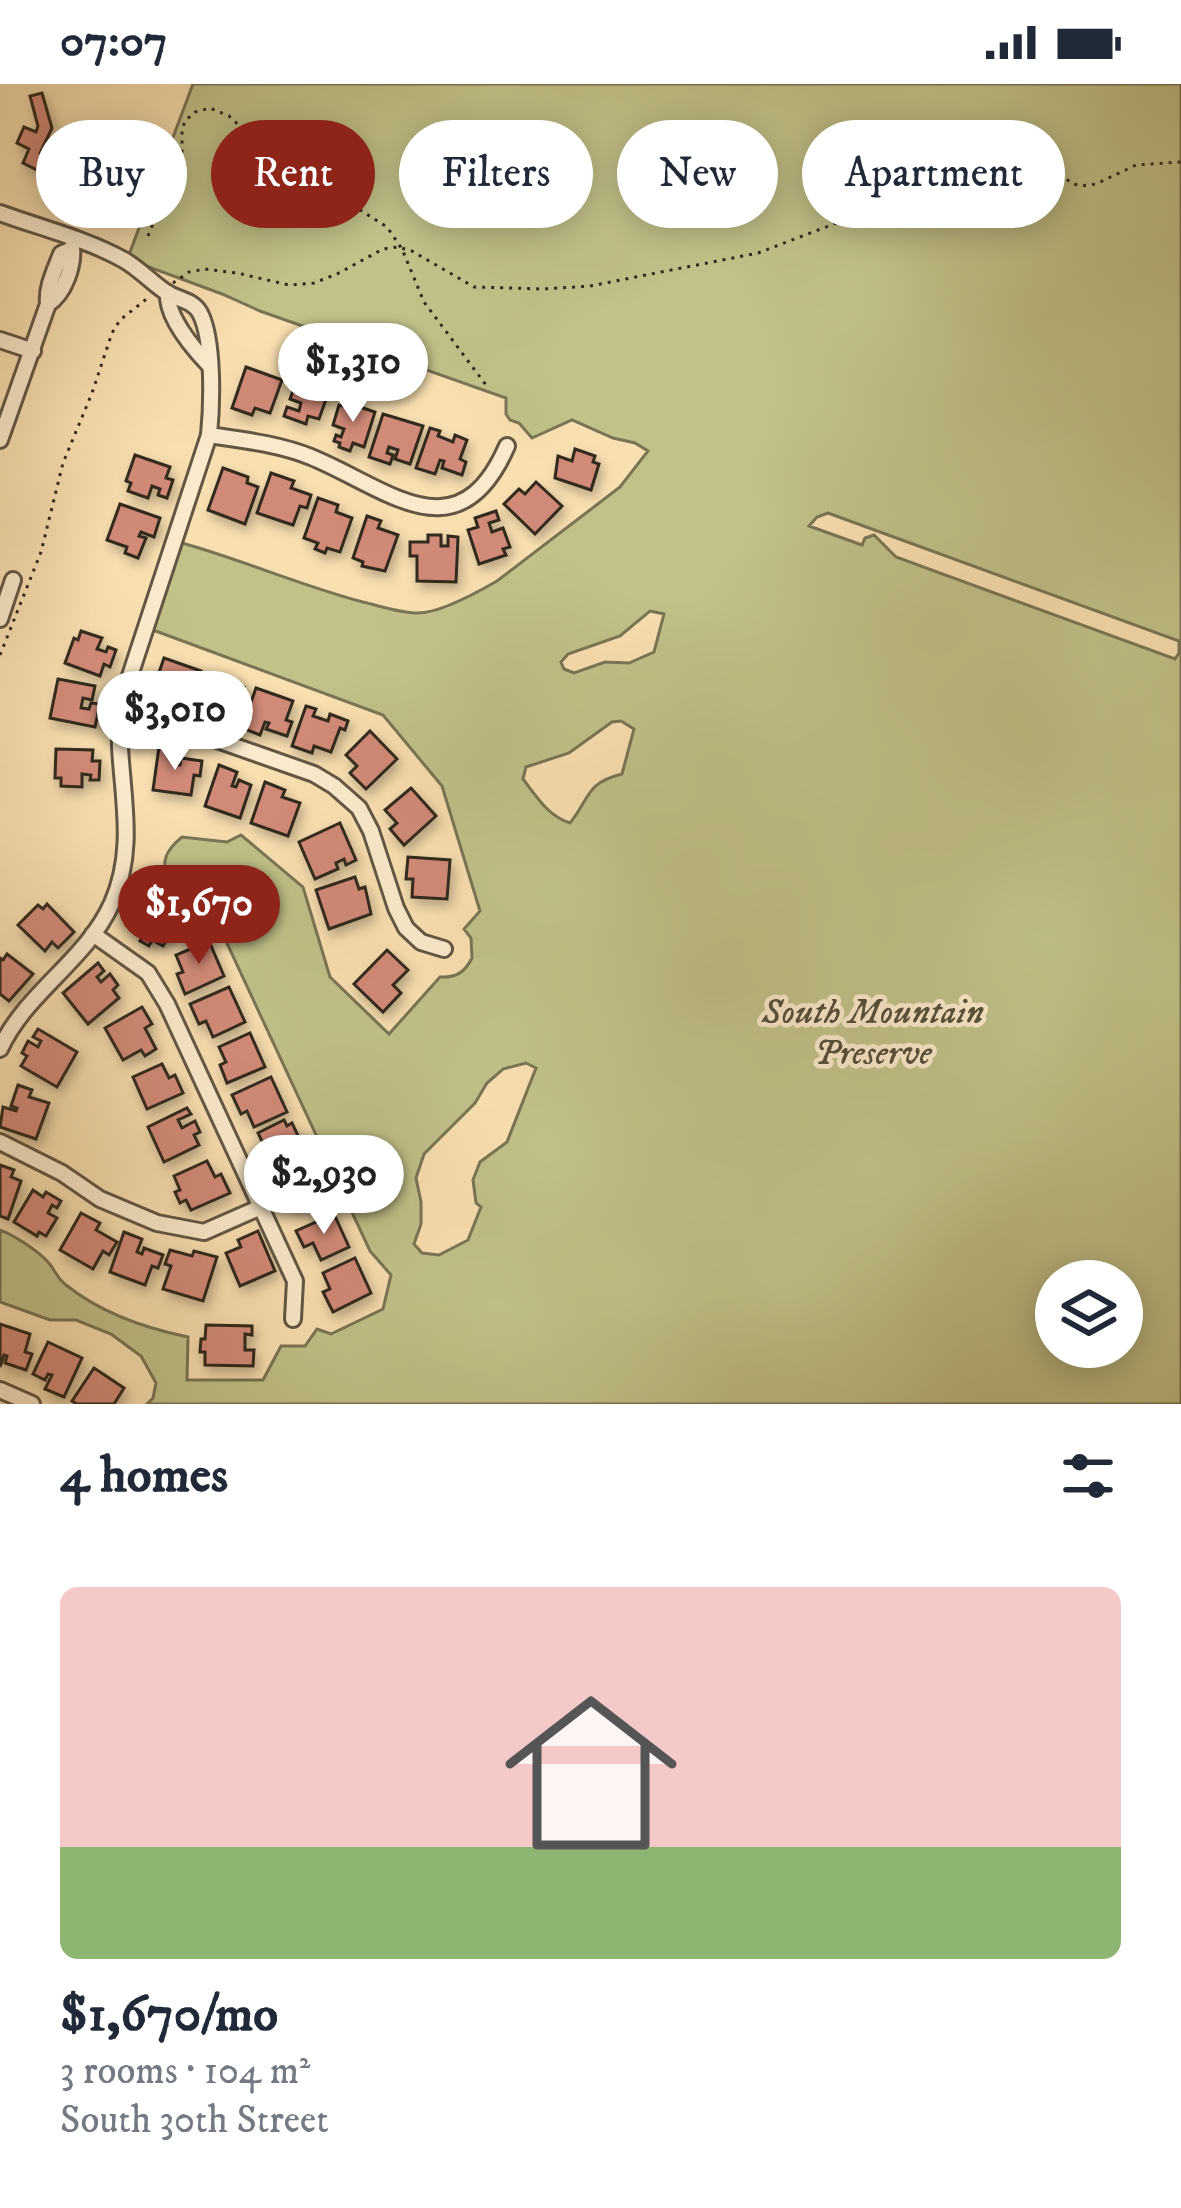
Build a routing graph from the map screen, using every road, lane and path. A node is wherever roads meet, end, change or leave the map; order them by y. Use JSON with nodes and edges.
{"nodes":[{"id":1,"x":1181,"y":162,"type":"edge"},
{"id":2,"x":0,"y":213,"type":"edge"},
{"id":3,"x":148,"y":236,"type":"dead end"},
{"id":4,"x":72,"y":245,"type":"junction"},
{"id":5,"x":402,"y":248,"type":"junction"},
{"id":6,"x":166,"y":291,"type":"junction"},
{"id":7,"x":202,"y":322,"type":"junction"},
{"id":8,"x":183,"y":330,"type":"junction"},
{"id":9,"x":0,"y":340,"type":"edge"},
{"id":10,"x":33,"y":351,"type":"junction"},
{"id":11,"x":208,"y":364,"type":"junction"},
{"id":12,"x":486,"y":385,"type":"dead end"},
{"id":13,"x":209,"y":435,"type":"junction"},
{"id":14,"x":0,"y":440,"type":"edge"},
{"id":15,"x":507,"y":446,"type":"dead end"},
{"id":16,"x":13,"y":580,"type":"dead end"},
{"id":17,"x":0,"y":619,"type":"edge"},
{"id":18,"x":0,"y":655,"type":"edge"},
{"id":19,"x":120,"y":722,"type":"junction"},
{"id":20,"x":93,"y":934,"type":"junction"},
{"id":21,"x":444,"y":950,"type":"dead end"},
{"id":22,"x":0,"y":1049,"type":"edge"},
{"id":23,"x":0,"y":1142,"type":"edge"},
{"id":24,"x":261,"y":1207,"type":"junction"},
{"id":25,"x":293,"y":1318,"type":"dead end"},
{"id":26,"x":0,"y":1390,"type":"edge"},
{"id":27,"x":32,"y":1404,"type":"edge"}],
"edges":[{"from":1,"to":5,"type":"path"},
{"from":2,"to":4,"type":"street"},
{"from":3,"to":5,"type":"path"},
{"from":4,"to":6,"type":"street"},
{"from":4,"to":10,"type":"street"},
{"from":5,"to":6,"type":"path"},
{"from":5,"to":12,"type":"path"},
{"from":6,"to":7,"type":"street"},
{"from":6,"to":8,"type":"street"},
{"from":6,"to":18,"type":"path"},
{"from":7,"to":8,"type":"street"},
{"from":7,"to":11,"type":"street"},
{"from":8,"to":11,"type":"street"},
{"from":9,"to":10,"type":"street"},
{"from":10,"to":14,"type":"street"},
{"from":11,"to":13,"type":"street"},
{"from":13,"to":15,"type":"street"},
{"from":13,"to":19,"type":"street"},
{"from":16,"to":17,"type":"street"},
{"from":19,"to":20,"type":"street"},
{"from":19,"to":21,"type":"street"},
{"from":20,"to":22,"type":"street"},
{"from":20,"to":24,"type":"street"},
{"from":23,"to":24,"type":"street"},
{"from":24,"to":25,"type":"street"},
{"from":26,"to":27,"type":"street"}]}
